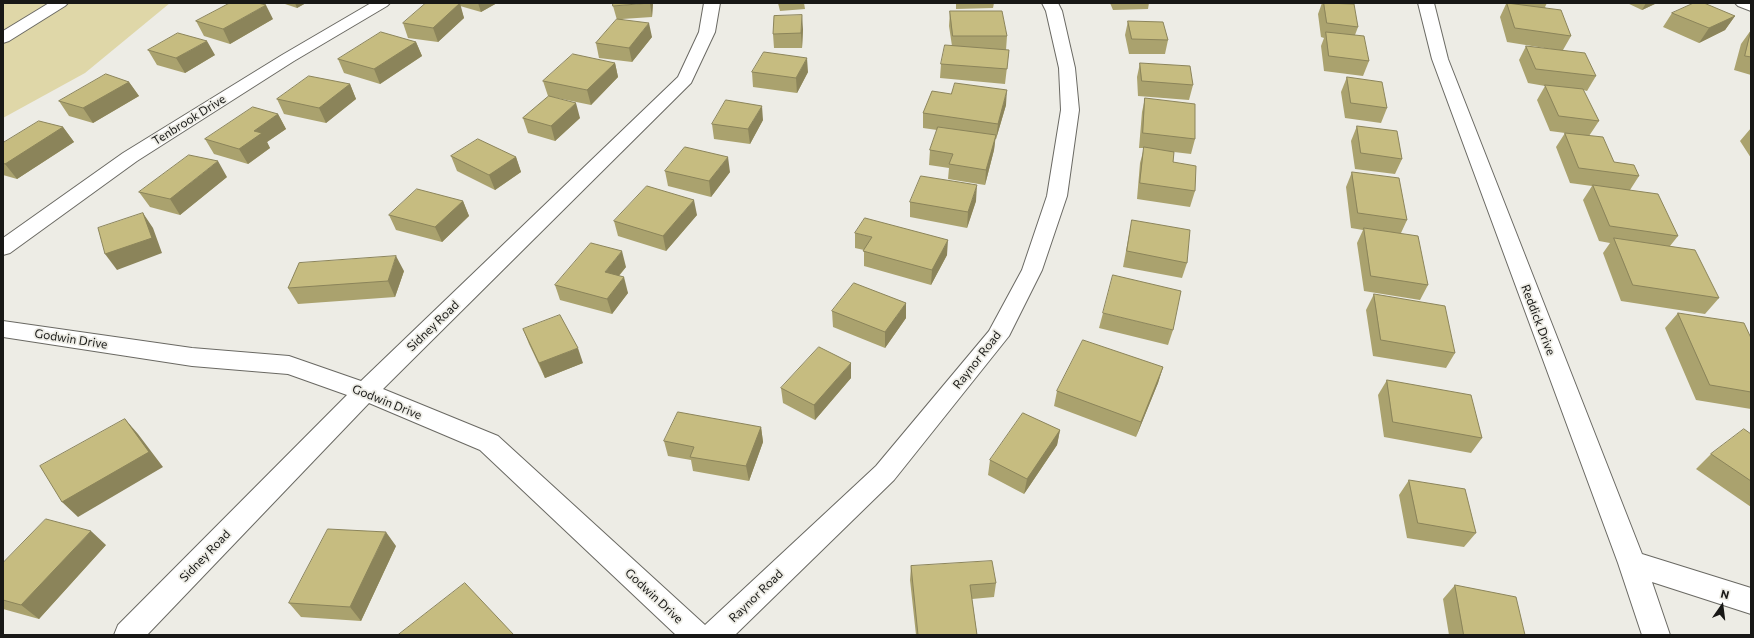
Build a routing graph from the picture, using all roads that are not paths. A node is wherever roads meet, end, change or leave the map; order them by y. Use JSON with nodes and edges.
{"nodes":[{"id":1,"x":60,"y":3,"type":"edge"},
{"id":2,"x":382,"y":3,"type":"edge"},
{"id":3,"x":712,"y":3,"type":"edge"},
{"id":4,"x":1050,"y":3,"type":"edge"},
{"id":5,"x":1426,"y":3,"type":"edge"},
{"id":6,"x":1743,"y":3,"type":"edge"},
{"id":7,"x":1751,"y":6,"type":"edge"},
{"id":8,"x":3,"y":38,"type":"edge"},
{"id":9,"x":3,"y":248,"type":"edge"},
{"id":10,"x":3,"y":329,"type":"edge"},
{"id":11,"x":365,"y":392,"type":"junction"},
{"id":12,"x":1632,"y":563,"type":"junction"},
{"id":13,"x":1751,"y":601,"type":"edge"},
{"id":14,"x":128,"y":635,"type":"edge"},
{"id":15,"x":696,"y":635,"type":"edge"},
{"id":16,"x":714,"y":635,"type":"edge"},
{"id":17,"x":1656,"y":635,"type":"edge"}],
"edges":[{"from":1,"to":8,"type":"street"},
{"from":2,"to":9,"type":"street","name":"Tenbrook Drive"},
{"from":3,"to":11,"type":"street","name":"Sidney Road"},
{"from":4,"to":16,"type":"street","name":"Raynor Road"},
{"from":5,"to":12,"type":"street","name":"Reddick Drive"},
{"from":6,"to":7,"type":"street"},
{"from":10,"to":11,"type":"street","name":"Godwin Drive"},
{"from":11,"to":14,"type":"street","name":"Sidney Road"},
{"from":11,"to":15,"type":"street","name":"Godwin Drive"},
{"from":12,"to":13,"type":"street"},
{"from":12,"to":17,"type":"street","name":"Reddick Drive"}]}
